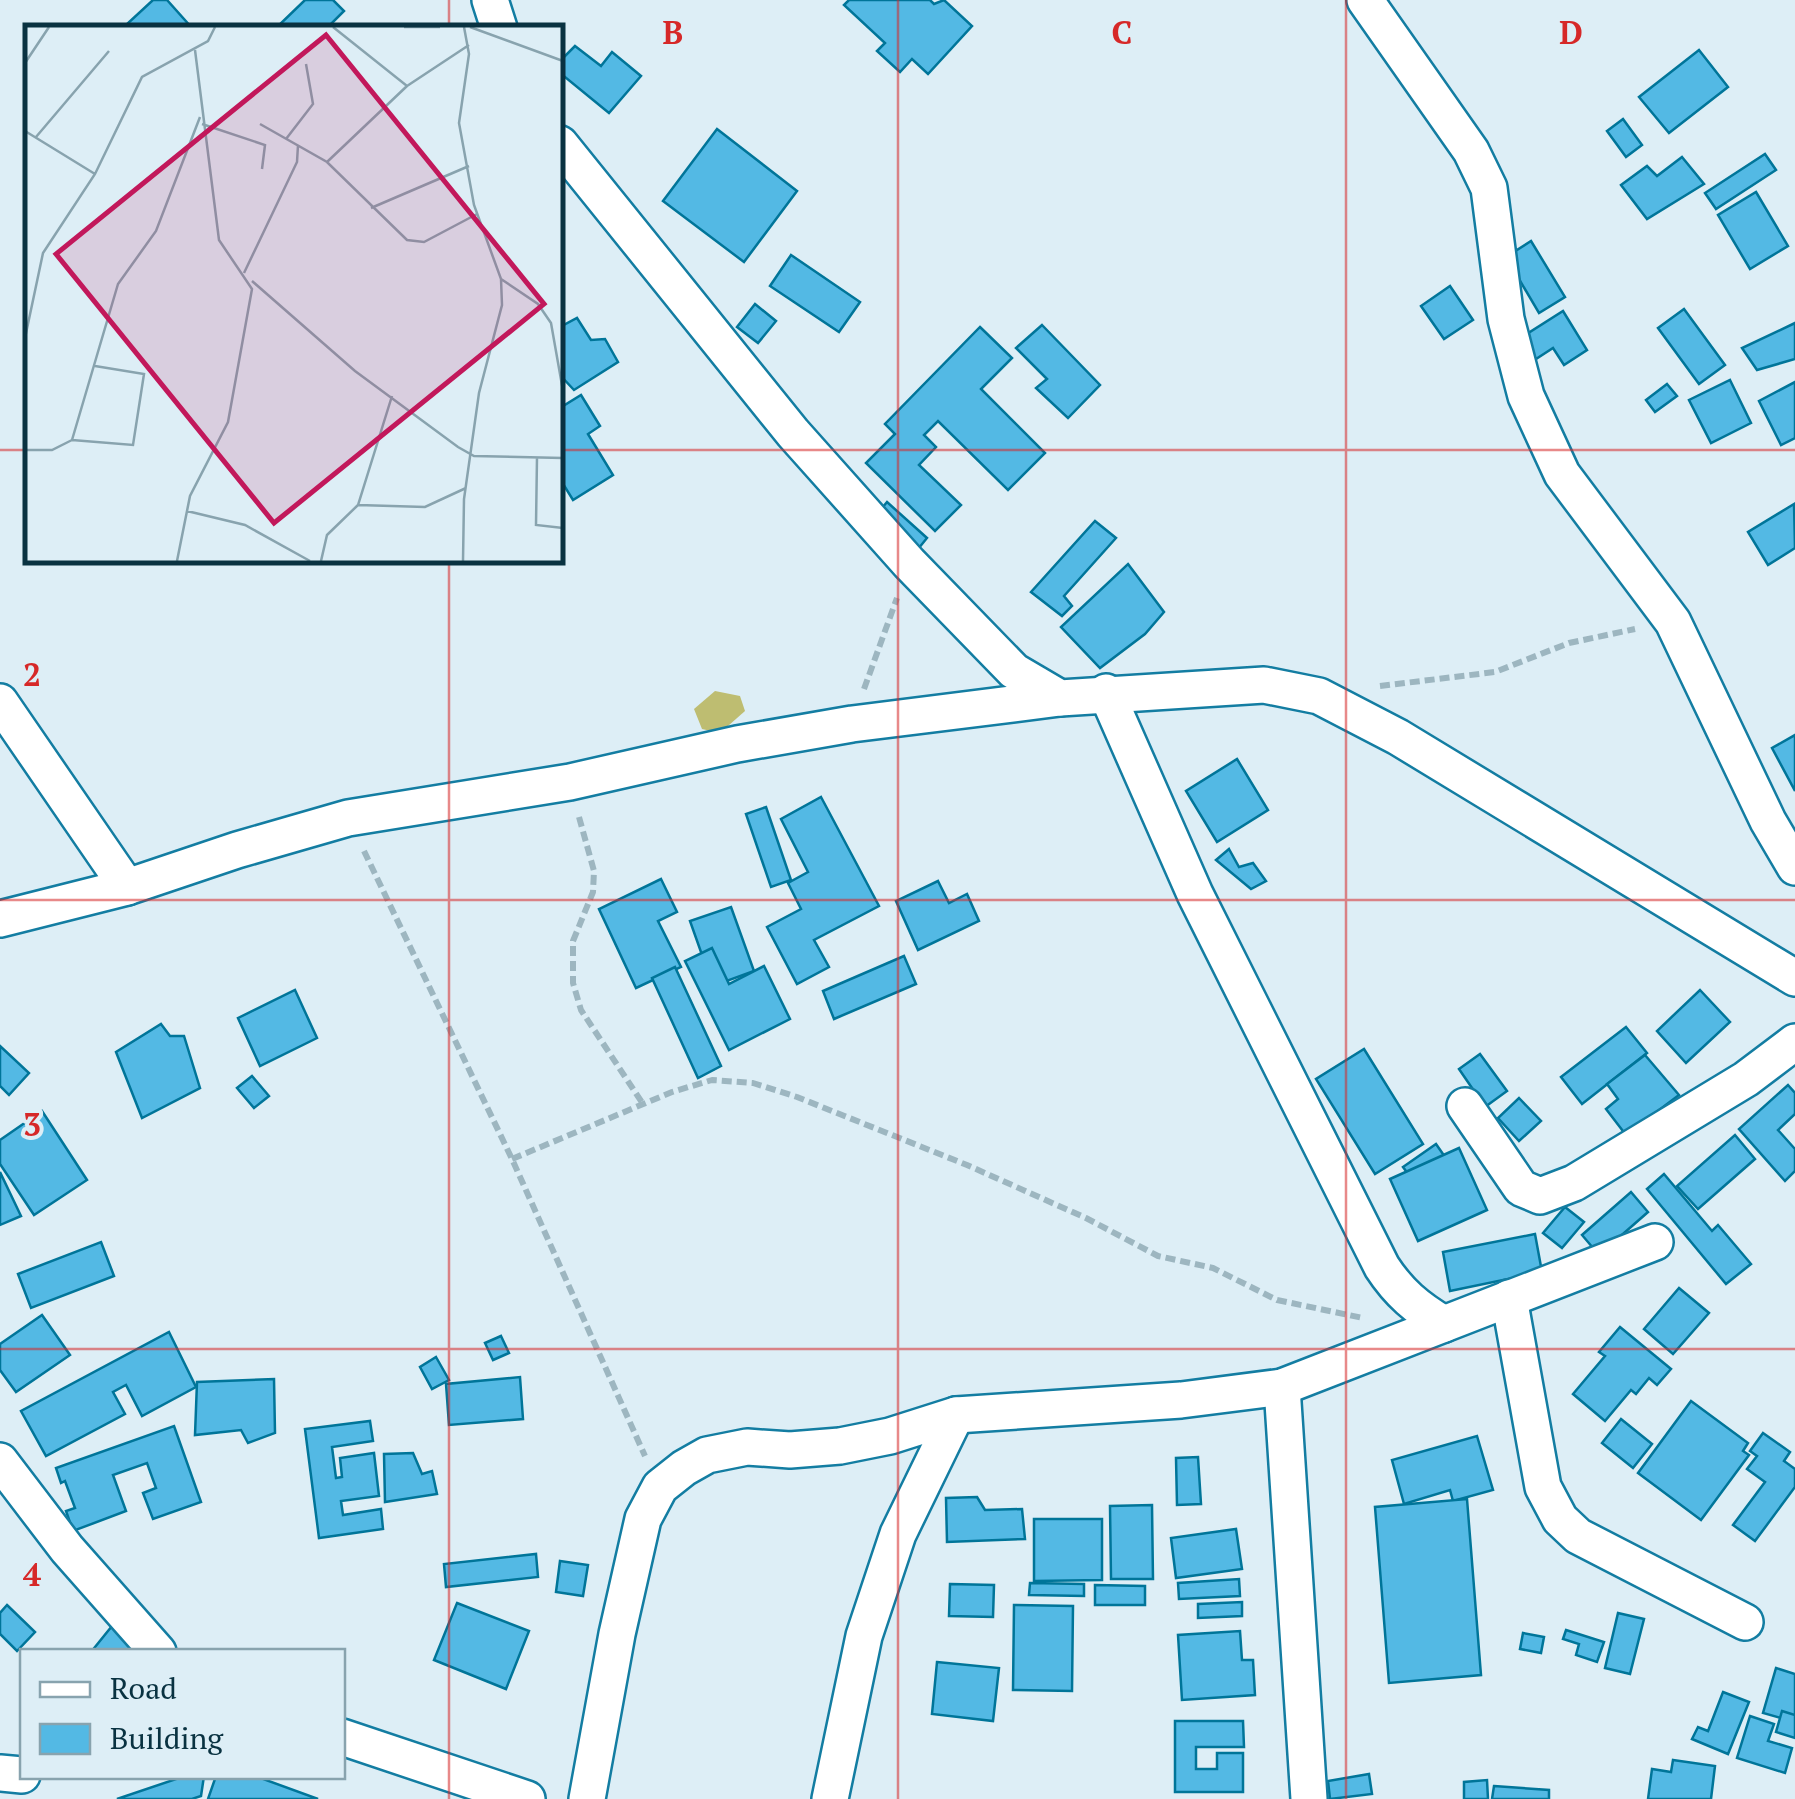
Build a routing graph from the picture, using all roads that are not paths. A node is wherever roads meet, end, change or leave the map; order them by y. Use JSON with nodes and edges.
{"nodes":[{"id":1,"x":490,"y":0,"type":"edge"},
{"id":2,"x":1364,"y":0,"type":"edge"},
{"id":3,"x":498,"y":25,"type":"edge"},
{"id":4,"x":562,"y":146,"type":"edge"},
{"id":5,"x":1106,"y":692,"type":"junction"},
{"id":6,"x":1060,"y":698,"type":"junction"},
{"id":7,"x":0,"y":702,"type":"edge"},
{"id":8,"x":1795,"y":867,"type":"edge"},
{"id":9,"x":127,"y":887,"type":"junction"},
{"id":10,"x":0,"y":920,"type":"edge"},
{"id":11,"x":1795,"y":978,"type":"edge"},
{"id":12,"x":1795,"y":1042,"type":"edge"},
{"id":13,"x":1464,"y":1106,"type":"dead end"},
{"id":14,"x":1655,"y":1242,"type":"dead end"},
{"id":15,"x":1509,"y":1298,"type":"junction"},
{"id":16,"x":1430,"y":1328,"type":"junction"},
{"id":17,"x":1282,"y":1387,"type":"junction"},
{"id":18,"x":956,"y":1414,"type":"junction"},
{"id":19,"x":0,"y":1461,"type":"edge"},
{"id":20,"x":1745,"y":1622,"type":"dead end"},
{"id":21,"x":155,"y":1649,"type":"edge"},
{"id":22,"x":345,"y":1737,"type":"edge"},
{"id":23,"x":527,"y":1799,"type":"edge"},
{"id":24,"x":587,"y":1799,"type":"edge"},
{"id":25,"x":830,"y":1799,"type":"edge"},
{"id":26,"x":1310,"y":1799,"type":"edge"}],
"edges":[{"from":1,"to":3,"type":"street"},
{"from":2,"to":8,"type":"street"},
{"from":4,"to":6,"type":"street"},
{"from":5,"to":6,"type":"street"},
{"from":5,"to":11,"type":"street"},
{"from":5,"to":16,"type":"street"},
{"from":6,"to":9,"type":"street"},
{"from":7,"to":9,"type":"street"},
{"from":9,"to":10,"type":"street"},
{"from":12,"to":13,"type":"street"},
{"from":14,"to":15,"type":"street"},
{"from":15,"to":16,"type":"street"},
{"from":15,"to":20,"type":"street"},
{"from":16,"to":17,"type":"street"},
{"from":17,"to":18,"type":"street"},
{"from":17,"to":26,"type":"street"},
{"from":18,"to":24,"type":"street"},
{"from":18,"to":25,"type":"street"},
{"from":19,"to":21,"type":"street"},
{"from":22,"to":23,"type":"street"}]}
